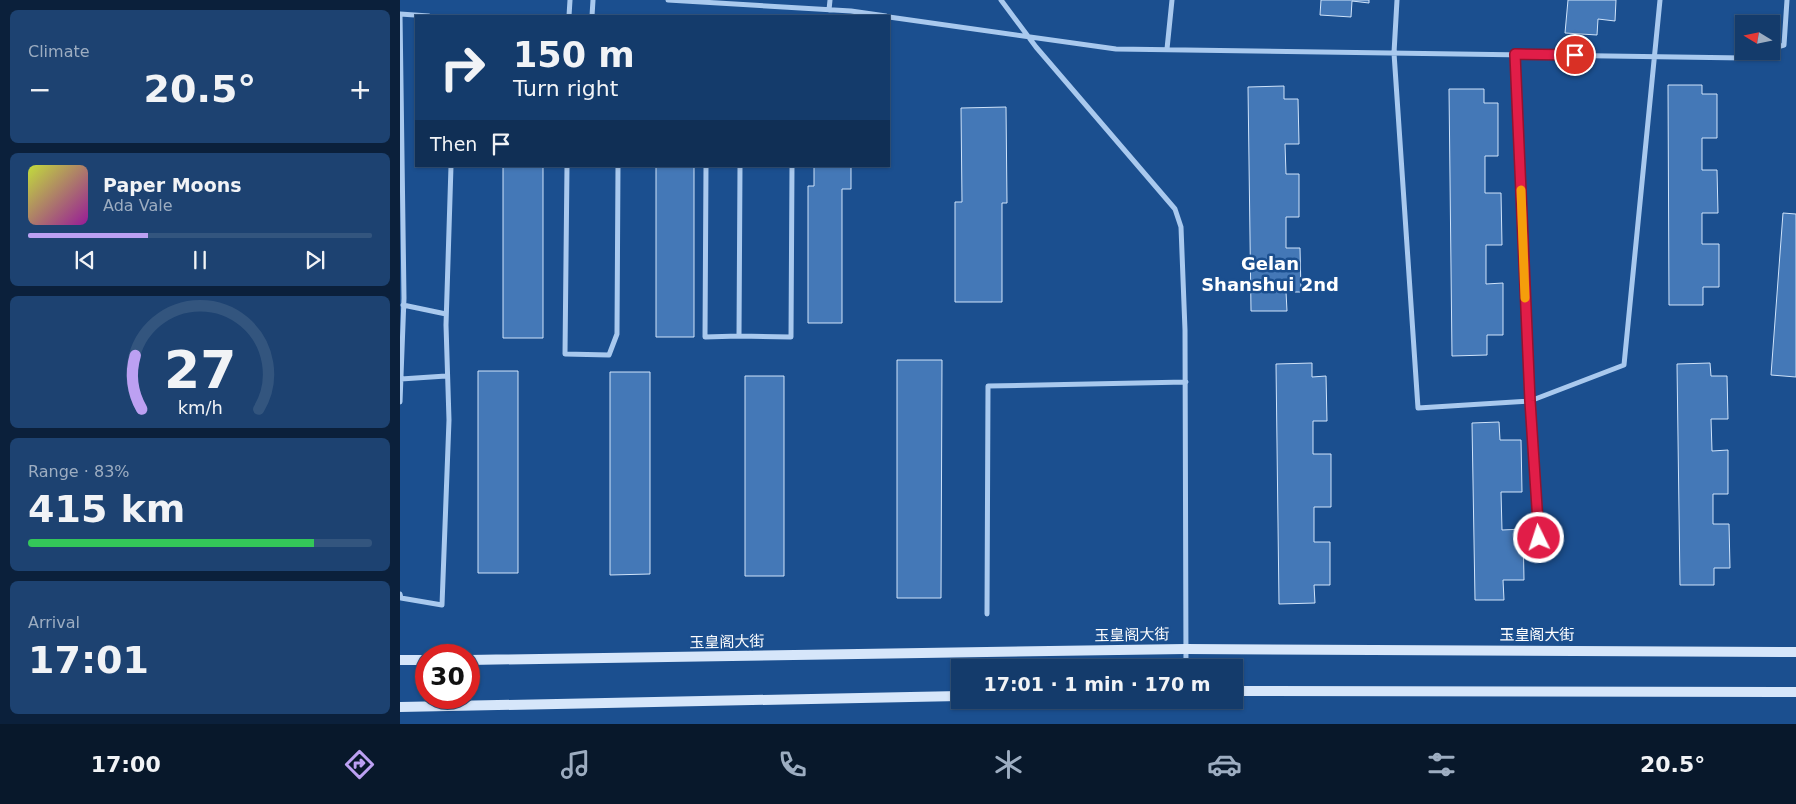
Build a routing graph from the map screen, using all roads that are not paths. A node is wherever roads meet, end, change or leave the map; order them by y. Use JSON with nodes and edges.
{"nodes":[{"id":1,"x":570,"y":0,"type":"edge"},
{"id":2,"x":593,"y":0,"type":"edge"},
{"id":3,"x":668,"y":0,"type":"edge"},
{"id":4,"x":830,"y":0,"type":"edge"},
{"id":5,"x":1001,"y":0,"type":"edge"},
{"id":6,"x":1172,"y":0,"type":"edge"},
{"id":7,"x":1397,"y":0,"type":"edge"},
{"id":8,"x":1660,"y":0,"type":"edge"},
{"id":9,"x":1787,"y":0,"type":"edge"},
{"id":10,"x":829,"y":10,"type":"junction"},
{"id":11,"x":400,"y":14,"type":"edge"},
{"id":12,"x":415,"y":15,"type":"edge"},
{"id":13,"x":569,"y":15,"type":"edge"},
{"id":14,"x":592,"y":15,"type":"edge"},
{"id":15,"x":876,"y":15,"type":"edge"},
{"id":16,"x":890,"y":17,"type":"edge"},
{"id":17,"x":1028,"y":36,"type":"junction"},
{"id":18,"x":1780,"y":46,"type":"edge"},
{"id":19,"x":1168,"y":49,"type":"junction"},
{"id":20,"x":1394,"y":53,"type":"junction"},
{"id":21,"x":1515,"y":54,"type":"junction"},
{"id":22,"x":1655,"y":56,"type":"junction"},
{"id":23,"x":1735,"y":58,"type":"edge"},
{"id":24,"x":451,"y":167,"type":"edge"},
{"id":25,"x":567,"y":167,"type":"edge"},
{"id":26,"x":618,"y":167,"type":"edge"},
{"id":27,"x":706,"y":167,"type":"edge"},
{"id":28,"x":740,"y":167,"type":"edge"},
{"id":29,"x":792,"y":167,"type":"edge"},
{"id":30,"x":403,"y":305,"type":"junction"},
{"id":31,"x":446,"y":314,"type":"junction"},
{"id":32,"x":739,"y":336,"type":"junction"},
{"id":33,"x":446,"y":376,"type":"junction"},
{"id":34,"x":401,"y":379,"type":"edge"},
{"id":35,"x":1186,"y":382,"type":"junction"},
{"id":36,"x":1530,"y":401,"type":"junction"},
{"id":37,"x":400,"y":402,"type":"edge"},
{"id":38,"x":1541,"y":557,"type":"dead end"},
{"id":39,"x":400,"y":594,"type":"edge"},
{"id":40,"x":987,"y":614,"type":"dead end"},
{"id":41,"x":1186,"y":649,"type":"junction"},
{"id":42,"x":1796,"y":652,"type":"edge"},
{"id":43,"x":1186,"y":659,"type":"edge"},
{"id":44,"x":400,"y":660,"type":"edge"},
{"id":45,"x":415,"y":660,"type":"edge"},
{"id":46,"x":480,"y":660,"type":"edge"},
{"id":47,"x":1243,"y":691,"type":"edge"},
{"id":48,"x":1796,"y":692,"type":"edge"},
{"id":49,"x":951,"y":696,"type":"edge"},
{"id":50,"x":400,"y":707,"type":"edge"}],
"edges":[{"from":1,"to":13,"type":"street"},
{"from":2,"to":14,"type":"street"},
{"from":3,"to":10,"type":"street"},
{"from":4,"to":10,"type":"street"},
{"from":5,"to":17,"type":"street"},
{"from":6,"to":19,"type":"street"},
{"from":7,"to":20,"type":"street"},
{"from":8,"to":22,"type":"street"},
{"from":9,"to":18,"type":"street"},
{"from":10,"to":15,"type":"street"},
{"from":11,"to":12,"type":"street"},
{"from":11,"to":30,"type":"street"},
{"from":16,"to":17,"type":"street"},
{"from":17,"to":19,"type":"street"},
{"from":17,"to":35,"type":"street"},
{"from":19,"to":20,"type":"street"},
{"from":20,"to":21,"type":"street"},
{"from":20,"to":36,"type":"street"},
{"from":21,"to":22,"type":"street"},
{"from":21,"to":36,"type":"street"},
{"from":22,"to":23,"type":"street"},
{"from":22,"to":36,"type":"street"},
{"from":24,"to":31,"type":"street"},
{"from":25,"to":26,"type":"street"},
{"from":27,"to":32,"type":"street"},
{"from":28,"to":32,"type":"street"},
{"from":29,"to":32,"type":"street"},
{"from":30,"to":31,"type":"street"},
{"from":30,"to":34,"type":"street"},
{"from":31,"to":33,"type":"street"},
{"from":33,"to":34,"type":"street"},
{"from":33,"to":39,"type":"street"},
{"from":34,"to":37,"type":"street"},
{"from":35,"to":40,"type":"street"},
{"from":35,"to":41,"type":"street"},
{"from":36,"to":38,"type":"street"},
{"from":41,"to":42,"type":"street","name":"玉皇阁大街"},
{"from":41,"to":43,"type":"street"},
{"from":41,"to":46,"type":"street","name":"玉皇阁大街"},
{"from":44,"to":45,"type":"street"},
{"from":47,"to":48,"type":"street"},
{"from":49,"to":50,"type":"street"}]}
